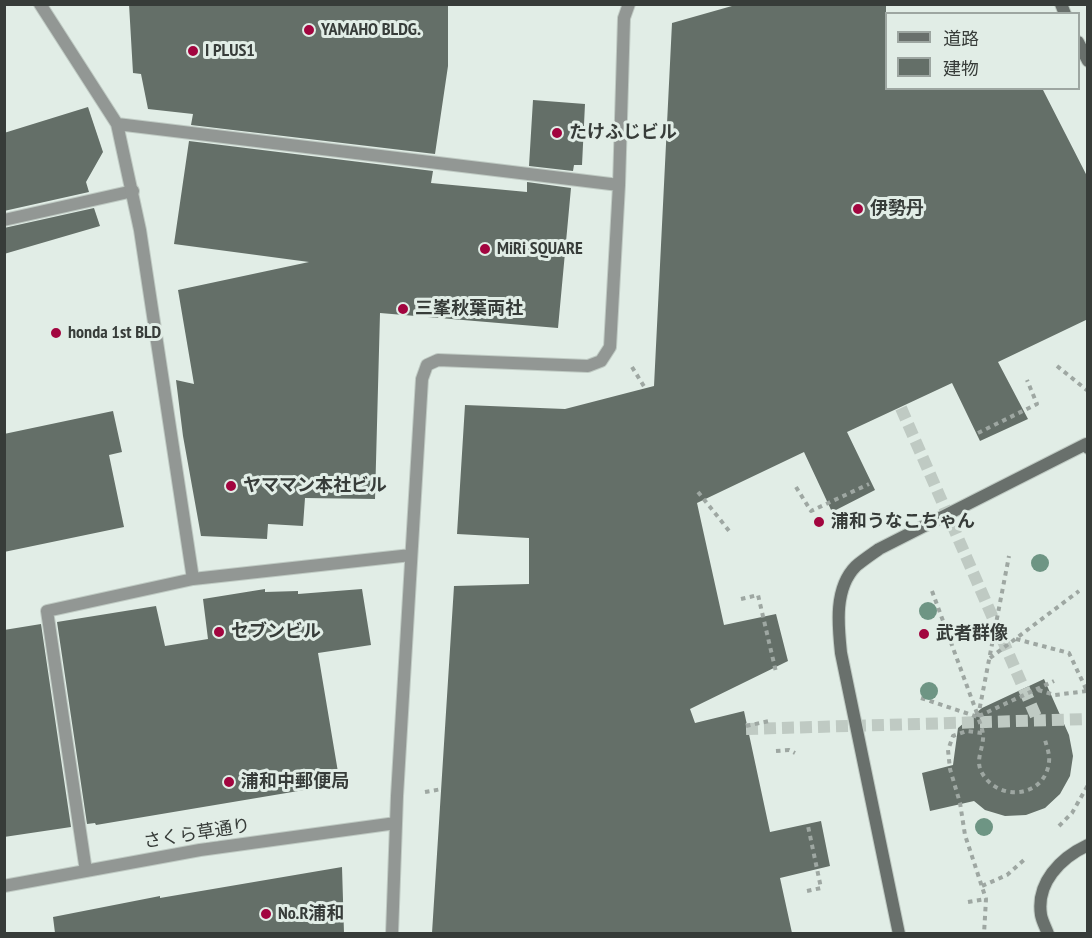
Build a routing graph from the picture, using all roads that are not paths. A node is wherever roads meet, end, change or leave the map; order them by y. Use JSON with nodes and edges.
{"nodes":[{"id":1,"x":40,"y":4,"type":"edge"},
{"id":2,"x":629,"y":4,"type":"edge"},
{"id":3,"x":1080,"y":46,"type":"edge"},
{"id":4,"x":1088,"y":61,"type":"edge"},
{"id":5,"x":117,"y":124,"type":"junction"},
{"id":6,"x":620,"y":185,"type":"junction"},
{"id":7,"x":133,"y":191,"type":"junction"},
{"id":8,"x":4,"y":220,"type":"edge"},
{"id":9,"x":1087,"y":444,"type":"edge"},
{"id":10,"x":411,"y":555,"type":"junction"},
{"id":11,"x":193,"y":579,"type":"junction"},
{"id":12,"x":396,"y":823,"type":"junction"},
{"id":13,"x":1088,"y":845,"type":"edge"},
{"id":14,"x":86,"y":871,"type":"junction"},
{"id":15,"x":4,"y":886,"type":"edge"},
{"id":16,"x":392,"y":933,"type":"edge"},
{"id":17,"x":899,"y":933,"type":"edge"},
{"id":18,"x":1048,"y":933,"type":"edge"}],
"edges":[{"from":1,"to":5,"type":"street"},
{"from":2,"to":6,"type":"street"},
{"from":3,"to":4,"type":"street"},
{"from":5,"to":6,"type":"street"},
{"from":5,"to":7,"type":"street"},
{"from":6,"to":10,"type":"street"},
{"from":7,"to":8,"type":"street"},
{"from":7,"to":11,"type":"street"},
{"from":9,"to":17,"type":"street"},
{"from":10,"to":11,"type":"street"},
{"from":10,"to":12,"type":"street"},
{"from":11,"to":14,"type":"street"},
{"from":12,"to":14,"type":"street","name":"さくら草通り"},
{"from":12,"to":16,"type":"street"},
{"from":13,"to":18,"type":"street"},
{"from":14,"to":15,"type":"street","name":"さくら草通り"}]}
